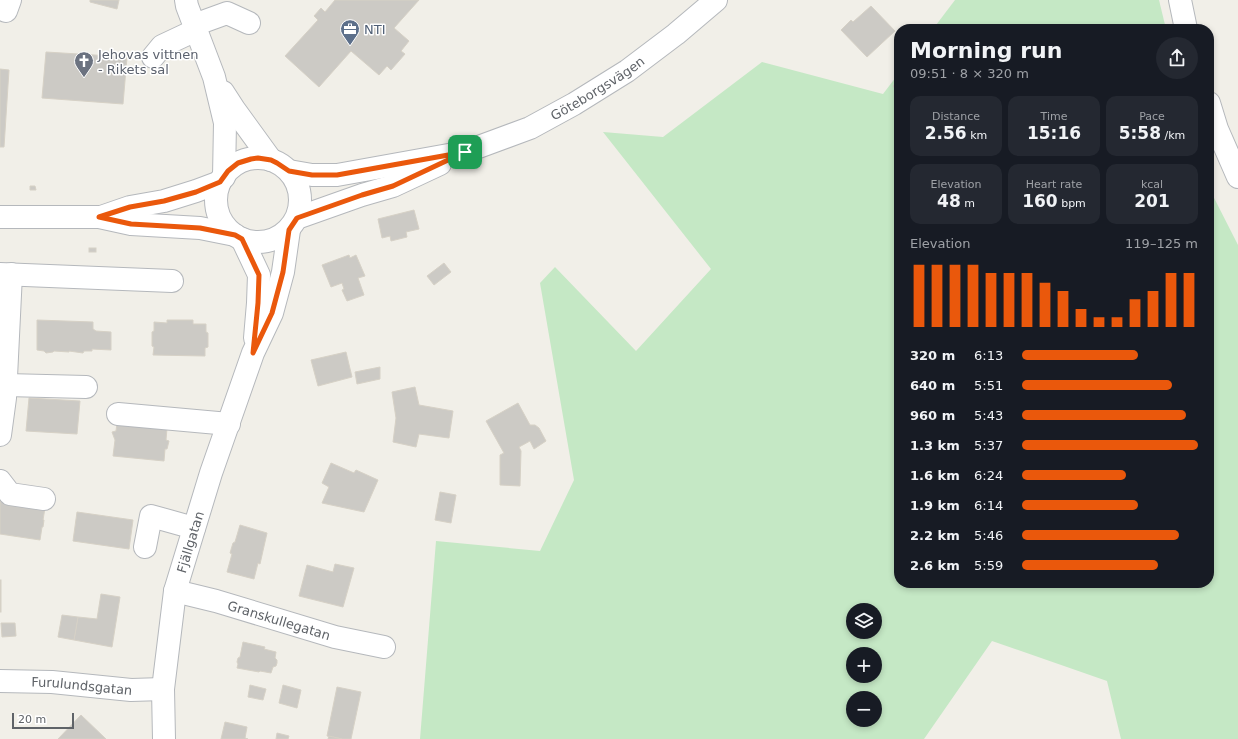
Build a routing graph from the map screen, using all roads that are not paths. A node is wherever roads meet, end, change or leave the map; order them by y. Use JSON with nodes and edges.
{"nodes":[{"id":1,"x":186,"y":0,"type":"edge"},
{"id":2,"x":716,"y":0,"type":"edge"},
{"id":3,"x":1180,"y":0,"type":"edge"},
{"id":4,"x":249,"y":24,"type":"dead end"},
{"id":5,"x":1185,"y":24,"type":"edge"},
{"id":6,"x":195,"y":27,"type":"junction"},
{"id":7,"x":153,"y":57,"type":"dead end"},
{"id":8,"x":214,"y":77,"type":"junction"},
{"id":9,"x":1214,"y":119,"type":"edge"},
{"id":10,"x":465,"y":152,"type":"junction"},
{"id":11,"x":271,"y":160,"type":"junction"},
{"id":12,"x":289,"y":171,"type":"junction"},
{"id":13,"x":1238,"y":177,"type":"edge"},
{"id":14,"x":222,"y":180,"type":"junction"},
{"id":15,"x":0,"y":217,"type":"edge"},
{"id":16,"x":99,"y":217,"type":"junction"},
{"id":17,"x":293,"y":224,"type":"junction"},
{"id":18,"x":238,"y":237,"type":"junction"},
{"id":19,"x":6,"y":274,"type":"edge"},
{"id":20,"x":172,"y":281,"type":"dead end"},
{"id":21,"x":253,"y":353,"type":"junction"},
{"id":22,"x":6,"y":385,"type":"junction"},
{"id":23,"x":86,"y":387,"type":"dead end"},
{"id":24,"x":118,"y":414,"type":"dead end"},
{"id":25,"x":228,"y":424,"type":"junction"},
{"id":26,"x":0,"y":435,"type":"edge"},
{"id":27,"x":0,"y":481,"type":"edge"},
{"id":28,"x":44,"y":499,"type":"dead end"},
{"id":29,"x":194,"y":528,"type":"junction"},
{"id":30,"x":146,"y":547,"type":"dead end"},
{"id":31,"x":175,"y":591,"type":"junction"},
{"id":32,"x":384,"y":647,"type":"dead end"},
{"id":33,"x":0,"y":682,"type":"edge"},
{"id":34,"x":163,"y":689,"type":"junction"},
{"id":35,"x":164,"y":739,"type":"edge"}],
"edges":[{"from":1,"to":6,"type":"street"},
{"from":2,"to":10,"type":"street","name":"Göteborgsvägen"},
{"from":3,"to":5,"type":"street"},
{"from":4,"to":6,"type":"street"},
{"from":6,"to":7,"type":"street"},
{"from":6,"to":8,"type":"street"},
{"from":8,"to":11,"type":"street"},
{"from":8,"to":14,"type":"street"},
{"from":9,"to":13,"type":"street"},
{"from":10,"to":12,"type":"street","name":"Göteborgsvägen"},
{"from":10,"to":17,"type":"street","name":"Göteborgsvägen"},
{"from":11,"to":12,"type":"street"},
{"from":11,"to":14,"type":"street"},
{"from":12,"to":17,"type":"street"},
{"from":14,"to":16,"type":"street"},
{"from":14,"to":18,"type":"street"},
{"from":15,"to":16,"type":"street"},
{"from":16,"to":18,"type":"street"},
{"from":17,"to":18,"type":"street"},
{"from":17,"to":21,"type":"street","name":"Fjällgatan"},
{"from":18,"to":21,"type":"street","name":"Fjällgatan"},
{"from":19,"to":20,"type":"street"},
{"from":19,"to":22,"type":"street"},
{"from":21,"to":25,"type":"street","name":"Fjällgatan"},
{"from":22,"to":23,"type":"street"},
{"from":22,"to":26,"type":"street"},
{"from":24,"to":25,"type":"street"},
{"from":25,"to":29,"type":"street","name":"Fjällgatan"},
{"from":27,"to":28,"type":"street"},
{"from":29,"to":30,"type":"street"},
{"from":29,"to":31,"type":"street","name":"Fjällgatan"},
{"from":31,"to":32,"type":"street","name":"Granskullegatan"},
{"from":31,"to":34,"type":"street","name":"Fjällgatan"},
{"from":33,"to":34,"type":"street","name":"Furulundsgatan"},
{"from":34,"to":35,"type":"street","name":"Fjällgatan"}]}
